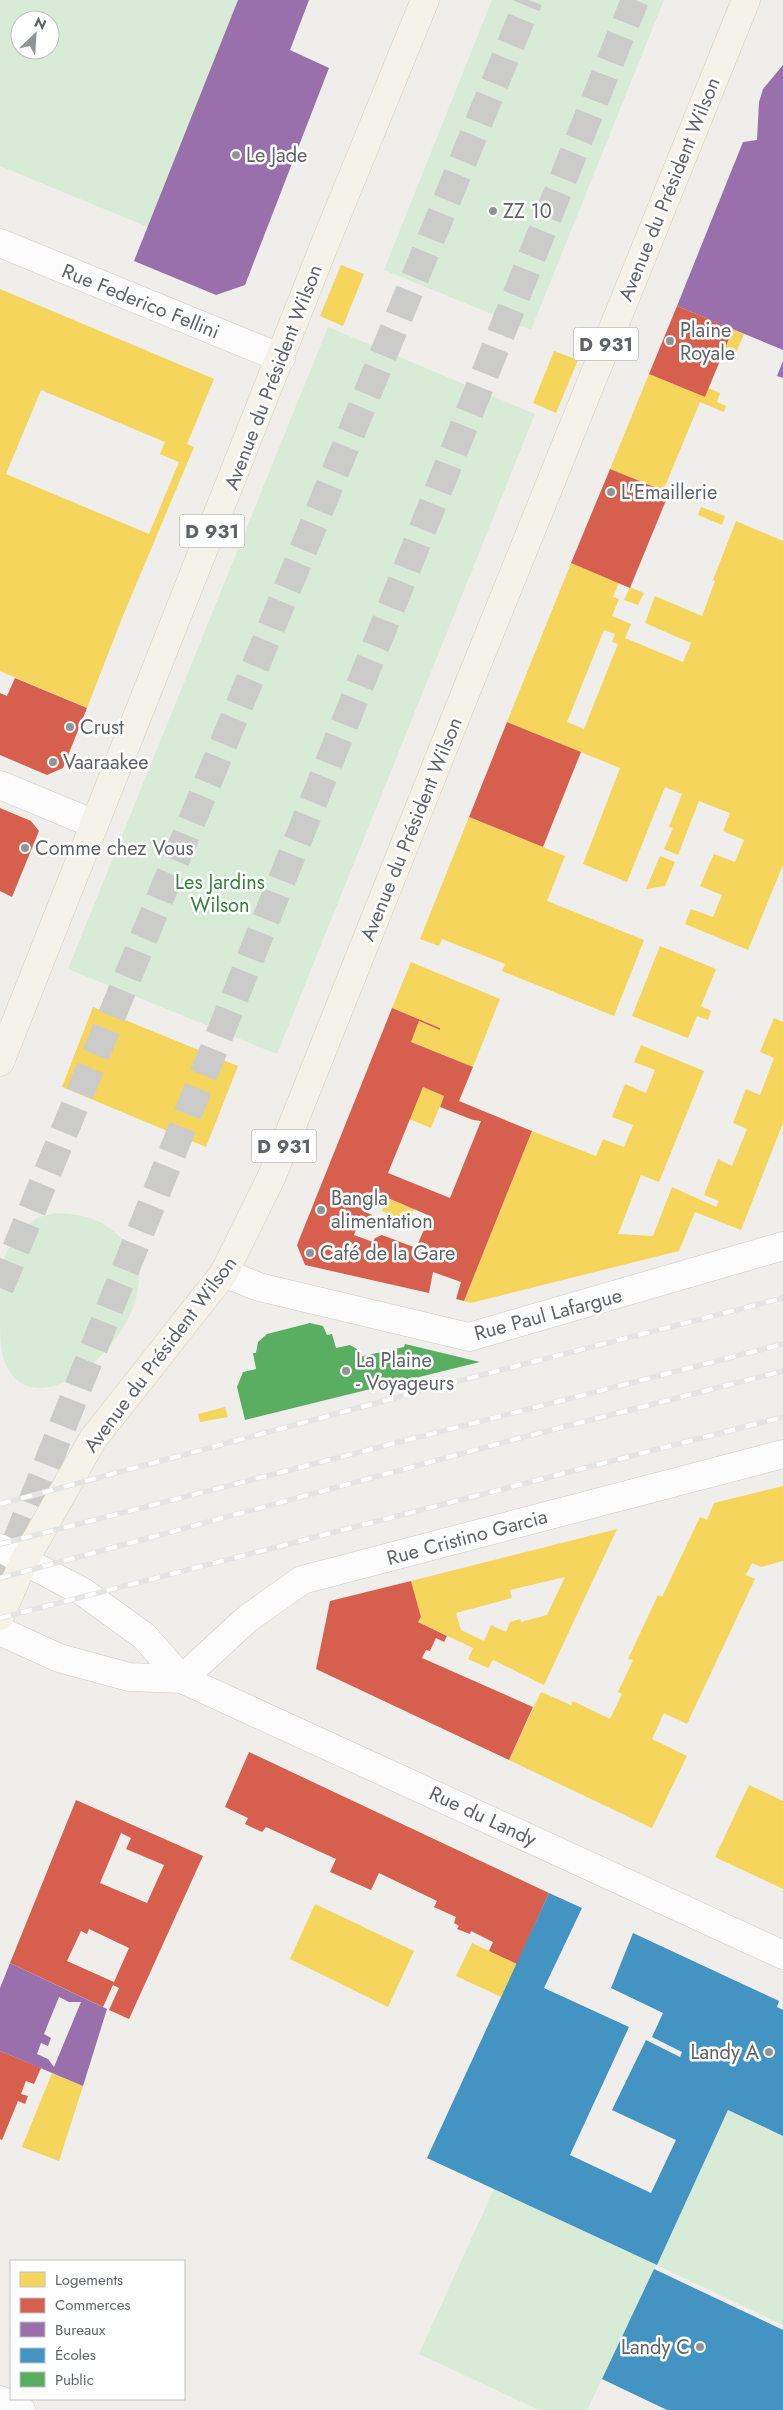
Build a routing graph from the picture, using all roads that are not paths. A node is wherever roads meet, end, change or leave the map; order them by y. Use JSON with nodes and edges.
{"nodes":[{"id":1,"x":425,"y":0,"type":"edge"},
{"id":2,"x":746,"y":0,"type":"edge"},
{"id":3,"x":0,"y":243,"type":"edge"},
{"id":4,"x":281,"y":358,"type":"junction"},
{"id":5,"x":0,"y":785,"type":"edge"},
{"id":6,"x":94,"y":824,"type":"junction"},
{"id":7,"x":0,"y":1062,"type":"edge"},
{"id":8,"x":783,"y":1246,"type":"edge"},
{"id":9,"x":224,"y":1274,"type":"junction"},
{"id":10,"x":783,"y":1454,"type":"edge"},
{"id":11,"x":0,"y":1548,"type":"edge"},
{"id":12,"x":24,"y":1561,"type":"junction"},
{"id":13,"x":0,"y":1616,"type":"edge"},
{"id":14,"x":0,"y":1632,"type":"edge"},
{"id":15,"x":182,"y":1679,"type":"junction"},
{"id":16,"x":783,"y":1955,"type":"edge"},
{"id":17,"x":0,"y":2400,"type":"edge"},
{"id":18,"x":21,"y":2410,"type":"edge"}],
"edges":[{"from":1,"to":4,"type":"main road","name":"Avenue du Président Wilson","number":"D 931"},
{"from":2,"to":9,"type":"main road","name":"Avenue du Président Wilson","number":"D 931"},
{"from":3,"to":4,"type":"street","name":"Rue Federico Fellini"},
{"from":4,"to":6,"type":"main road","name":"Avenue du Président Wilson","number":"D 931"},
{"from":5,"to":6,"type":"street"},
{"from":6,"to":7,"type":"main road","name":"Avenue du Président Wilson","number":"D 931"},
{"from":8,"to":9,"type":"street","name":"Rue Paul Lafargue"},
{"from":9,"to":12,"type":"main road","name":"Avenue du Président Wilson","number":"D 931"},
{"from":10,"to":15,"type":"street","name":"Rue Cristino Garcia"},
{"from":11,"to":12,"type":"street","name":"Rue du Landy"},
{"from":12,"to":13,"type":"main road","name":"Avenue du Président Wilson","number":"D 931"},
{"from":12,"to":15,"type":"street","name":"Rue du Landy"},
{"from":14,"to":15,"type":"street","name":"Rue du Landy"},
{"from":15,"to":16,"type":"street","name":"Rue du Landy"},
{"from":17,"to":18,"type":"street"}]}
